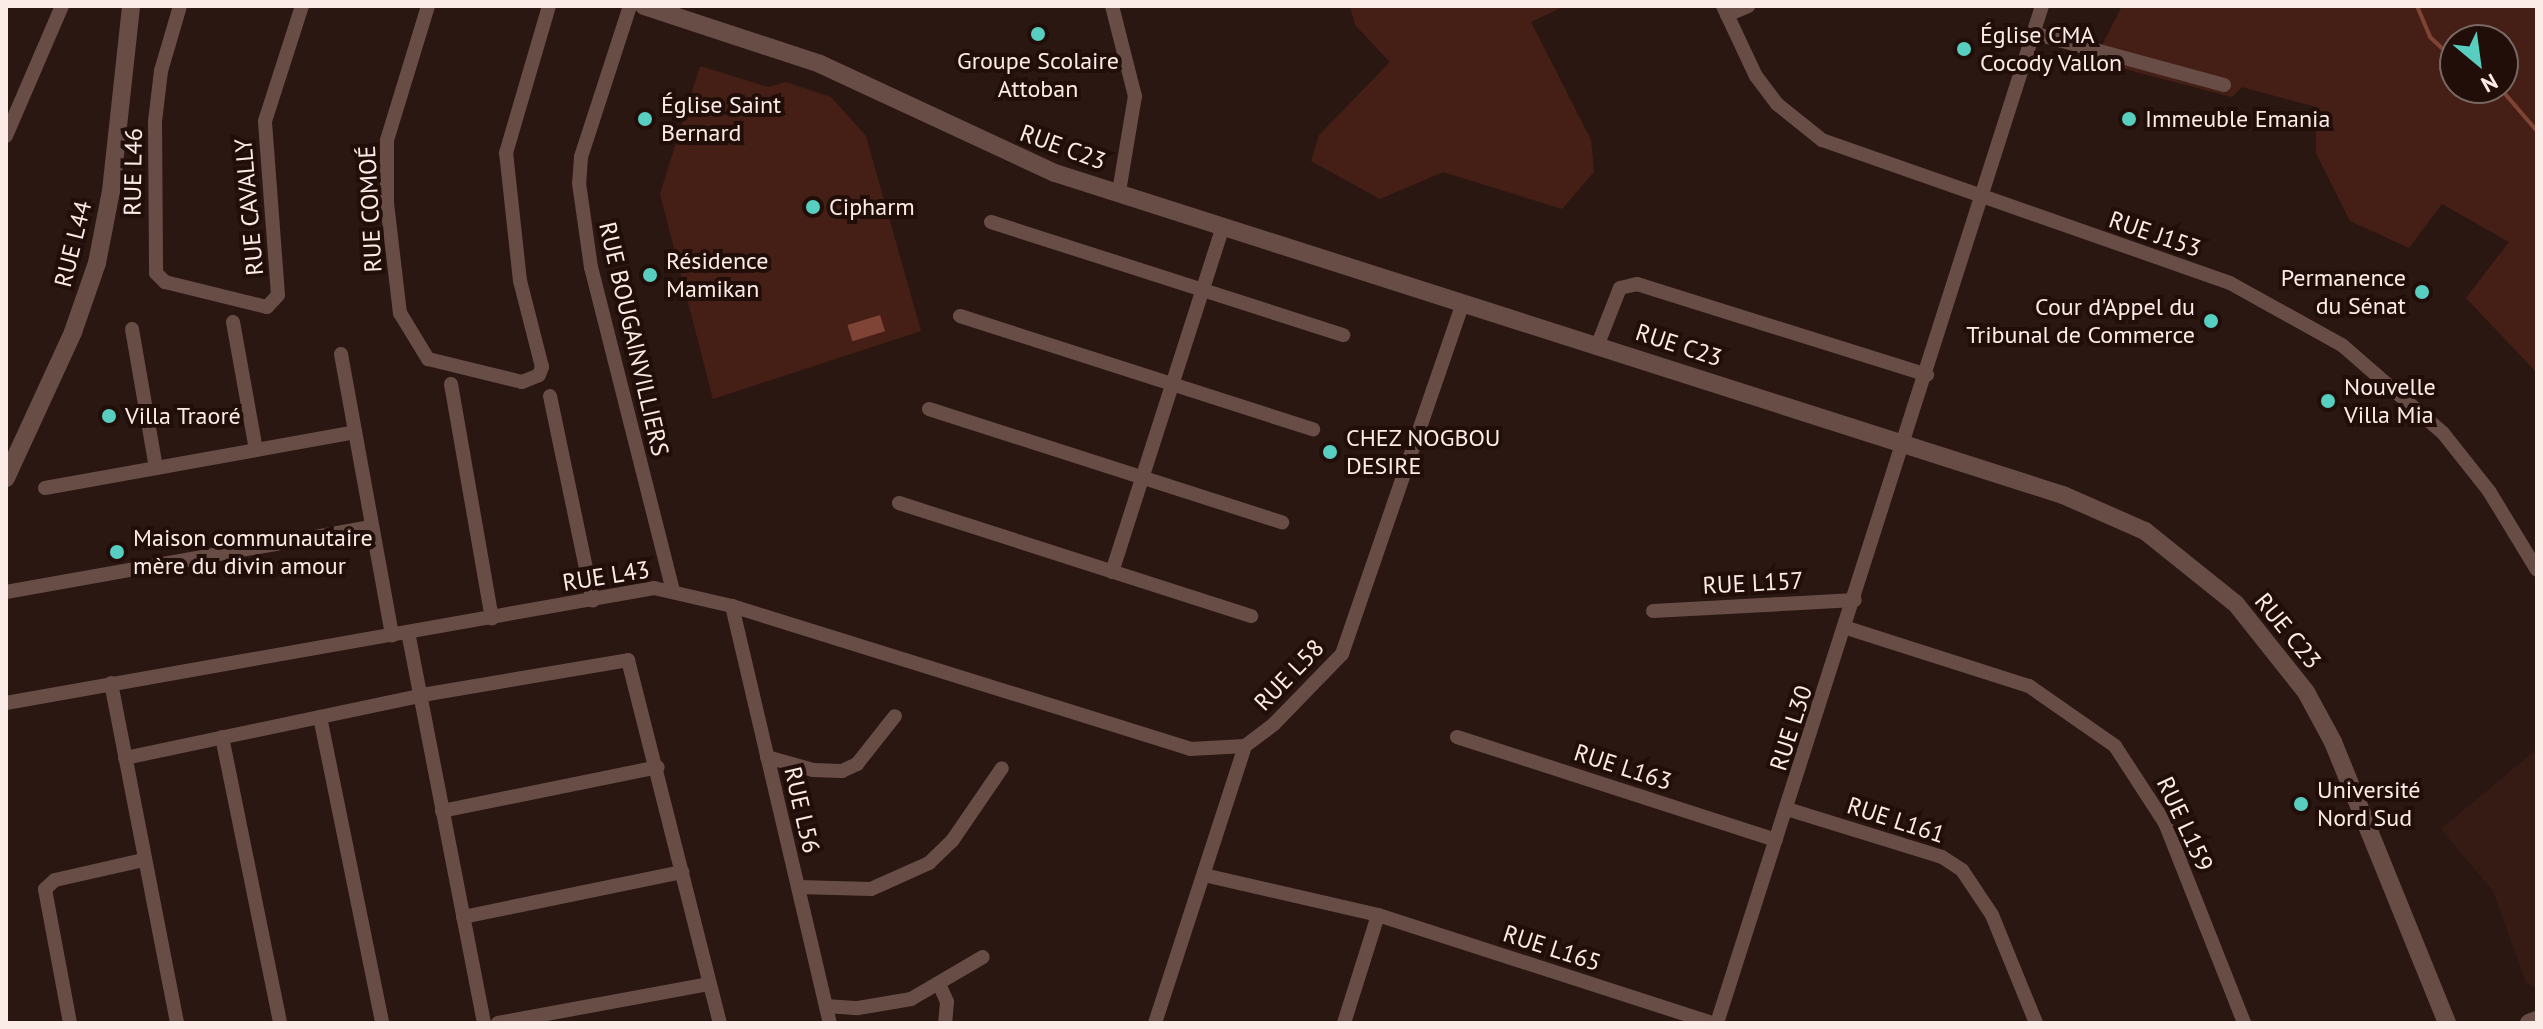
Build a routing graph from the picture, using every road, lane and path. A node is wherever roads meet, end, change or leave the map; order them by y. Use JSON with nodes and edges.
{"nodes":[{"id":1,"x":62,"y":6,"type":"edge"},
{"id":2,"x":131,"y":6,"type":"edge"},
{"id":3,"x":180,"y":6,"type":"edge"},
{"id":4,"x":302,"y":6,"type":"edge"},
{"id":5,"x":428,"y":6,"type":"edge"},
{"id":6,"x":549,"y":6,"type":"edge"},
{"id":7,"x":630,"y":6,"type":"edge"},
{"id":8,"x":644,"y":6,"type":"edge"},
{"id":9,"x":1112,"y":6,"type":"edge"},
{"id":10,"x":1748,"y":6,"type":"edge"},
{"id":11,"x":2042,"y":6,"type":"edge"},
{"id":12,"x":1725,"y":10,"type":"edge"},
{"id":13,"x":2033,"y":33,"type":"junction"},
{"id":14,"x":2224,"y":85,"type":"dead end"},
{"id":15,"x":6,"y":136,"type":"edge"},
{"id":16,"x":1119,"y":192,"type":"junction"},
{"id":17,"x":1981,"y":197,"type":"junction"},
{"id":18,"x":991,"y":222,"type":"dead end"},
{"id":19,"x":1223,"y":227,"type":"junction"},
{"id":20,"x":1204,"y":291,"type":"junction"},
{"id":21,"x":218,"y":298,"type":"joint"},
{"id":22,"x":1463,"y":303,"type":"junction"},
{"id":23,"x":960,"y":316,"type":"dead end"},
{"id":24,"x":233,"y":322,"type":"dead end"},
{"id":25,"x":132,"y":329,"type":"dead end"},
{"id":26,"x":1343,"y":335,"type":"dead end"},
{"id":27,"x":1598,"y":344,"type":"junction"},
{"id":28,"x":341,"y":354,"type":"dead end"},
{"id":29,"x":1927,"y":375,"type":"junction"},
{"id":30,"x":451,"y":384,"type":"dead end"},
{"id":31,"x":1173,"y":385,"type":"junction"},
{"id":32,"x":550,"y":396,"type":"dead end"},
{"id":33,"x":929,"y":409,"type":"dead end"},
{"id":34,"x":1313,"y":429,"type":"dead end"},
{"id":35,"x":355,"y":432,"type":"junction"},
{"id":36,"x":1905,"y":445,"type":"junction"},
{"id":37,"x":256,"y":450,"type":"junction"},
{"id":38,"x":156,"y":468,"type":"junction"},
{"id":39,"x":6,"y":478,"type":"edge"},
{"id":40,"x":1142,"y":478,"type":"junction"},
{"id":41,"x":45,"y":488,"type":"dead end"},
{"id":42,"x":899,"y":503,"type":"dead end"},
{"id":43,"x":1282,"y":522,"type":"dead end"},
{"id":44,"x":372,"y":527,"type":"junction"},
{"id":45,"x":2537,"y":570,"type":"edge"},
{"id":46,"x":1112,"y":572,"type":"junction"},
{"id":47,"x":673,"y":590,"type":"junction"},
{"id":48,"x":6,"y":592,"type":"edge"},
{"id":49,"x":1855,"y":600,"type":"junction"},
{"id":50,"x":593,"y":601,"type":"junction"},
{"id":51,"x":732,"y":606,"type":"junction"},
{"id":52,"x":1653,"y":611,"type":"dead end"},
{"id":53,"x":1251,"y":616,"type":"dead end"},
{"id":54,"x":492,"y":618,"type":"junction"},
{"id":55,"x":1847,"y":628,"type":"junction"},
{"id":56,"x":408,"y":632,"type":"junction"},
{"id":57,"x":392,"y":635,"type":"junction"},
{"id":58,"x":111,"y":683,"type":"junction"},
{"id":59,"x":419,"y":696,"type":"junction"},
{"id":60,"x":6,"y":703,"type":"edge"},
{"id":61,"x":895,"y":716,"type":"dead end"},
{"id":62,"x":320,"y":717,"type":"junction"},
{"id":63,"x":222,"y":737,"type":"junction"},
{"id":64,"x":1457,"y":737,"type":"dead end"},
{"id":65,"x":1245,"y":746,"type":"junction"},
{"id":66,"x":767,"y":757,"type":"junction"},
{"id":67,"x":125,"y":758,"type":"junction"},
{"id":68,"x":658,"y":767,"type":"junction"},
{"id":69,"x":1002,"y":768,"type":"dead end"},
{"id":70,"x":1787,"y":809,"type":"junction"},
{"id":71,"x":442,"y":811,"type":"junction"},
{"id":72,"x":1776,"y":840,"type":"junction"},
{"id":73,"x":143,"y":860,"type":"junction"},
{"id":74,"x":682,"y":872,"type":"junction"},
{"id":75,"x":1204,"y":875,"type":"junction"},
{"id":76,"x":798,"y":887,"type":"junction"},
{"id":77,"x":1378,"y":915,"type":"junction"},
{"id":78,"x":463,"y":917,"type":"junction"},
{"id":79,"x":983,"y":957,"type":"dead end"},
{"id":80,"x":709,"y":984,"type":"junction"},
{"id":81,"x":940,"y":986,"type":"junction"},
{"id":82,"x":826,"y":1006,"type":"junction"},
{"id":83,"x":2537,"y":1020,"type":"edge"},
{"id":84,"x":70,"y":1023,"type":"edge"},
{"id":85,"x":177,"y":1023,"type":"edge"},
{"id":86,"x":280,"y":1023,"type":"edge"},
{"id":87,"x":382,"y":1023,"type":"edge"},
{"id":88,"x":484,"y":1023,"type":"edge"},
{"id":89,"x":498,"y":1023,"type":"edge"},
{"id":90,"x":720,"y":1023,"type":"edge"},
{"id":91,"x":830,"y":1023,"type":"edge"},
{"id":92,"x":945,"y":1023,"type":"edge"},
{"id":93,"x":1155,"y":1023,"type":"edge"},
{"id":94,"x":1344,"y":1023,"type":"edge"},
{"id":95,"x":1714,"y":1023,"type":"edge"},
{"id":96,"x":2036,"y":1023,"type":"edge"},
{"id":97,"x":2244,"y":1023,"type":"edge"},
{"id":98,"x":2447,"y":1023,"type":"edge"},
{"id":99,"x":2529,"y":1023,"type":"edge"}],
"edges":[{"from":1,"to":15,"type":"street"},
{"from":2,"to":39,"type":"street","name":"RUE L44"},
{"from":3,"to":21,"type":"street","name":"RUE L46"},
{"from":4,"to":21,"type":"street","name":"RUE CAVALLY"},
{"from":5,"to":6,"type":"street","name":"RUE COMOÉ"},
{"from":7,"to":47,"type":"street","name":"RUE BOUGAINVILLIERS"},
{"from":8,"to":16,"type":"street","name":"RUE C23"},
{"from":9,"to":16,"type":"street"},
{"from":10,"to":12,"type":"street"},
{"from":11,"to":13,"type":"street","name":"RUE L30"},
{"from":12,"to":17,"type":"street","name":"RUE J153"},
{"from":13,"to":14,"type":"street"},
{"from":13,"to":17,"type":"street","name":"RUE L30"},
{"from":16,"to":19,"type":"street","name":"RUE C23"},
{"from":17,"to":29,"type":"street","name":"RUE L30"},
{"from":17,"to":45,"type":"street","name":"RUE J153"},
{"from":18,"to":20,"type":"street"},
{"from":19,"to":20,"type":"street"},
{"from":19,"to":22,"type":"street","name":"RUE C23"},
{"from":20,"to":26,"type":"street"},
{"from":20,"to":31,"type":"street"},
{"from":22,"to":27,"type":"street","name":"RUE C23"},
{"from":22,"to":65,"type":"street","name":"RUE L58"},
{"from":23,"to":31,"type":"street"},
{"from":24,"to":37,"type":"street"},
{"from":25,"to":38,"type":"street"},
{"from":27,"to":29,"type":"street"},
{"from":27,"to":36,"type":"street","name":"RUE C23"},
{"from":28,"to":35,"type":"street"},
{"from":29,"to":36,"type":"street","name":"RUE L30"},
{"from":30,"to":54,"type":"street"},
{"from":31,"to":34,"type":"street"},
{"from":31,"to":40,"type":"street"},
{"from":32,"to":50,"type":"street"},
{"from":33,"to":40,"type":"street"},
{"from":35,"to":37,"type":"street"},
{"from":35,"to":44,"type":"street"},
{"from":36,"to":49,"type":"street","name":"RUE L30"},
{"from":36,"to":98,"type":"street","name":"RUE C23"},
{"from":37,"to":38,"type":"street"},
{"from":38,"to":41,"type":"street"},
{"from":40,"to":43,"type":"street"},
{"from":40,"to":46,"type":"street"},
{"from":42,"to":46,"type":"street"},
{"from":44,"to":48,"type":"street"},
{"from":44,"to":57,"type":"street"},
{"from":46,"to":53,"type":"street"},
{"from":47,"to":50,"type":"street","name":"RUE L43"},
{"from":47,"to":51,"type":"street","name":"RUE L43"},
{"from":49,"to":52,"type":"street","name":"RUE L157"},
{"from":49,"to":55,"type":"street","name":"RUE L30"},
{"from":50,"to":54,"type":"street","name":"RUE L43"},
{"from":51,"to":65,"type":"street","name":"RUE L43"},
{"from":51,"to":66,"type":"street","name":"RUE L56"},
{"from":54,"to":56,"type":"street","name":"RUE L43"},
{"from":55,"to":70,"type":"street","name":"RUE L30"},
{"from":55,"to":97,"type":"street","name":"RUE L159"},
{"from":56,"to":57,"type":"street","name":"RUE L43"},
{"from":56,"to":59,"type":"street"},
{"from":57,"to":58,"type":"street","name":"RUE L43"},
{"from":58,"to":60,"type":"street","name":"RUE L43"},
{"from":58,"to":67,"type":"street"},
{"from":59,"to":62,"type":"street"},
{"from":59,"to":68,"type":"street"},
{"from":59,"to":71,"type":"street"},
{"from":61,"to":66,"type":"street"},
{"from":62,"to":63,"type":"street"},
{"from":62,"to":87,"type":"street"},
{"from":63,"to":67,"type":"street"},
{"from":63,"to":86,"type":"street"},
{"from":64,"to":72,"type":"street","name":"RUE L163"},
{"from":65,"to":75,"type":"street"},
{"from":66,"to":76,"type":"street","name":"RUE L56"},
{"from":67,"to":73,"type":"street"},
{"from":68,"to":71,"type":"street"},
{"from":68,"to":74,"type":"street"},
{"from":69,"to":76,"type":"street"},
{"from":70,"to":72,"type":"street","name":"RUE L30"},
{"from":70,"to":96,"type":"street","name":"RUE L161"},
{"from":71,"to":78,"type":"street"},
{"from":72,"to":95,"type":"street","name":"RUE L30"},
{"from":73,"to":84,"type":"street"},
{"from":73,"to":85,"type":"street"},
{"from":74,"to":78,"type":"street"},
{"from":74,"to":80,"type":"street"},
{"from":75,"to":77,"type":"street","name":"RUE L165"},
{"from":75,"to":93,"type":"street"},
{"from":76,"to":82,"type":"street","name":"RUE L56"},
{"from":77,"to":94,"type":"street"},
{"from":77,"to":95,"type":"street","name":"RUE L165"},
{"from":78,"to":88,"type":"street"},
{"from":79,"to":81,"type":"street"},
{"from":80,"to":89,"type":"street"},
{"from":80,"to":90,"type":"street"},
{"from":81,"to":82,"type":"street"},
{"from":81,"to":92,"type":"street"},
{"from":82,"to":91,"type":"street","name":"RUE L56"},
{"from":83,"to":99,"type":"street"}]}
